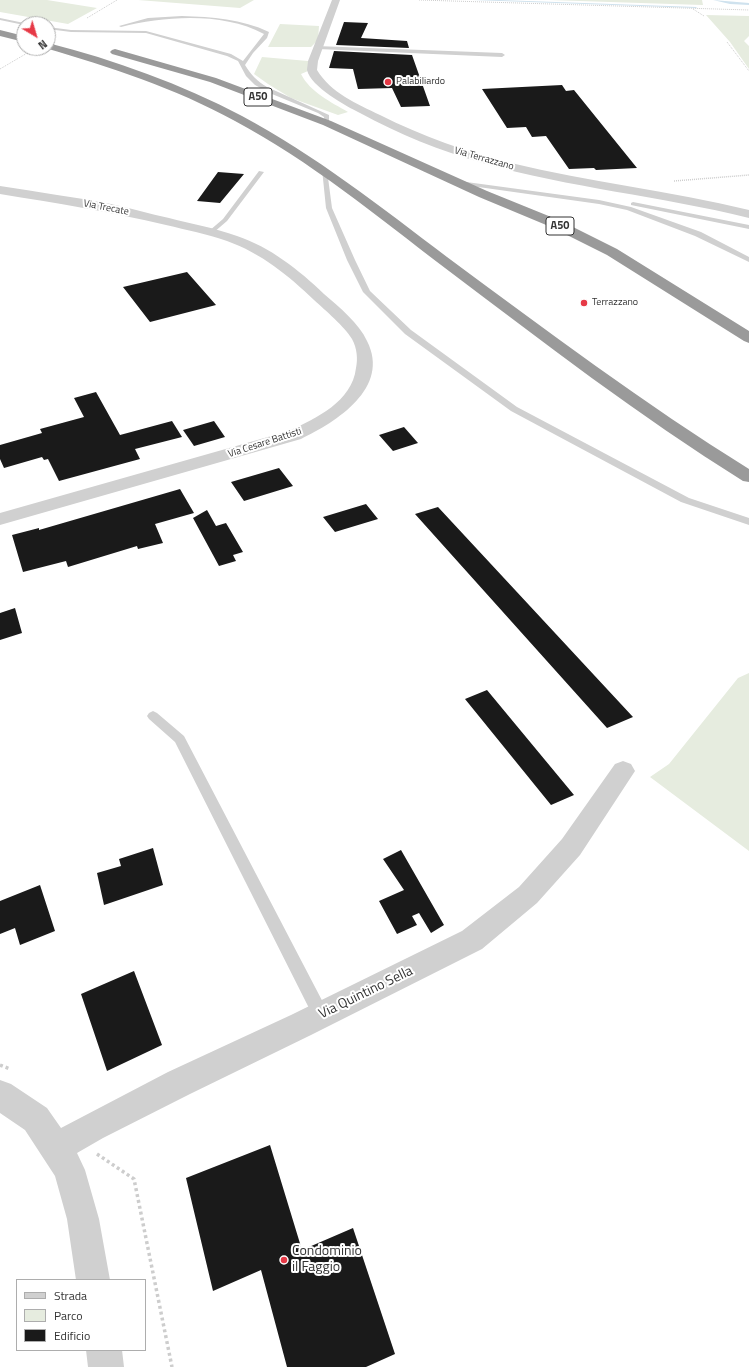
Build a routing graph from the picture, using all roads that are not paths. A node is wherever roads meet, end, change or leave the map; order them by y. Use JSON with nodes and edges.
{"nodes":[{"id":1,"x":336,"y":0,"type":"edge"},
{"id":2,"x":0,"y":19,"type":"edge"},
{"id":3,"x":16,"y":22,"type":"edge"},
{"id":4,"x":0,"y":24,"type":"edge"},
{"id":5,"x":16,"y":28,"type":"edge"},
{"id":6,"x":56,"y":29,"type":"edge"},
{"id":7,"x":97,"y":31,"type":"junction"},
{"id":8,"x":0,"y":33,"type":"edge"},
{"id":9,"x":16,"y":37,"type":"edge"},
{"id":10,"x":56,"y":37,"type":"edge"},
{"id":11,"x":70,"y":41,"type":"dead end"},
{"id":12,"x":56,"y":48,"type":"edge"},
{"id":13,"x":318,"y":48,"type":"junction"},
{"id":14,"x":107,"y":50,"type":"dead end"},
{"id":15,"x":502,"y":55,"type":"dead end"},
{"id":16,"x":243,"y":65,"type":"junction"},
{"id":17,"x":327,"y":123,"type":"junction"},
{"id":18,"x":324,"y":170,"type":"junction"},
{"id":19,"x":261,"y":172,"type":"dead end"},
{"id":20,"x":459,"y":183,"type":"junction"},
{"id":21,"x":0,"y":190,"type":"edge"},
{"id":22,"x":599,"y":202,"type":"junction"},
{"id":23,"x":749,"y":214,"type":"edge"},
{"id":24,"x":749,"y":227,"type":"edge"},
{"id":25,"x":211,"y":232,"type":"junction"},
{"id":26,"x":749,"y":260,"type":"edge"},
{"id":27,"x":749,"y":338,"type":"edge"},
{"id":28,"x":749,"y":477,"type":"edge"},
{"id":29,"x":0,"y":519,"type":"edge"},
{"id":30,"x":749,"y":522,"type":"edge"},
{"id":31,"x":153,"y":716,"type":"dead end"},
{"id":32,"x":623,"y":771,"type":"dead end"},
{"id":33,"x":321,"y":1015,"type":"junction"},
{"id":34,"x":0,"y":1095,"type":"edge"},
{"id":35,"x":69,"y":1142,"type":"junction"},
{"id":36,"x":93,"y":1279,"type":"edge"},
{"id":37,"x":104,"y":1351,"type":"edge"},
{"id":38,"x":106,"y":1367,"type":"edge"}],
"edges":[{"from":1,"to":13,"type":"street","name":"Via Terrazzano"},
{"from":2,"to":3,"type":"lane"},
{"from":4,"to":5,"type":"highway"},
{"from":6,"to":7,"type":"lane"},
{"from":7,"to":16,"type":"lane"},
{"from":7,"to":16,"type":"lane"},
{"from":8,"to":9,"type":"highway"},
{"from":10,"to":11,"type":"highway"},
{"from":12,"to":18,"type":"highway","number":"A50"},
{"from":13,"to":15,"type":"lane"},
{"from":13,"to":23,"type":"street","name":"Via Terrazzano"},
{"from":14,"to":17,"type":"highway","number":"A50"},
{"from":16,"to":17,"type":"lane"},
{"from":17,"to":20,"type":"highway","number":"A50"},
{"from":18,"to":28,"type":"highway","number":"A50"},
{"from":18,"to":30,"type":"lane"},
{"from":19,"to":25,"type":"lane"},
{"from":20,"to":22,"type":"lane"},
{"from":20,"to":27,"type":"highway","number":"A50"},
{"from":21,"to":25,"type":"street","name":"Via Trecate"},
{"from":22,"to":24,"type":"lane"},
{"from":22,"to":26,"type":"lane"},
{"from":25,"to":29,"type":"street","name":"Via Cesare Battisti"},
{"from":31,"to":33,"type":"lane"},
{"from":32,"to":33,"type":"street","name":"Via Quintino Sella"},
{"from":33,"to":35,"type":"street","name":"Via Quintino Sella"},
{"from":34,"to":35,"type":"street"},
{"from":35,"to":36,"type":"street"},
{"from":37,"to":38,"type":"street"}]}
